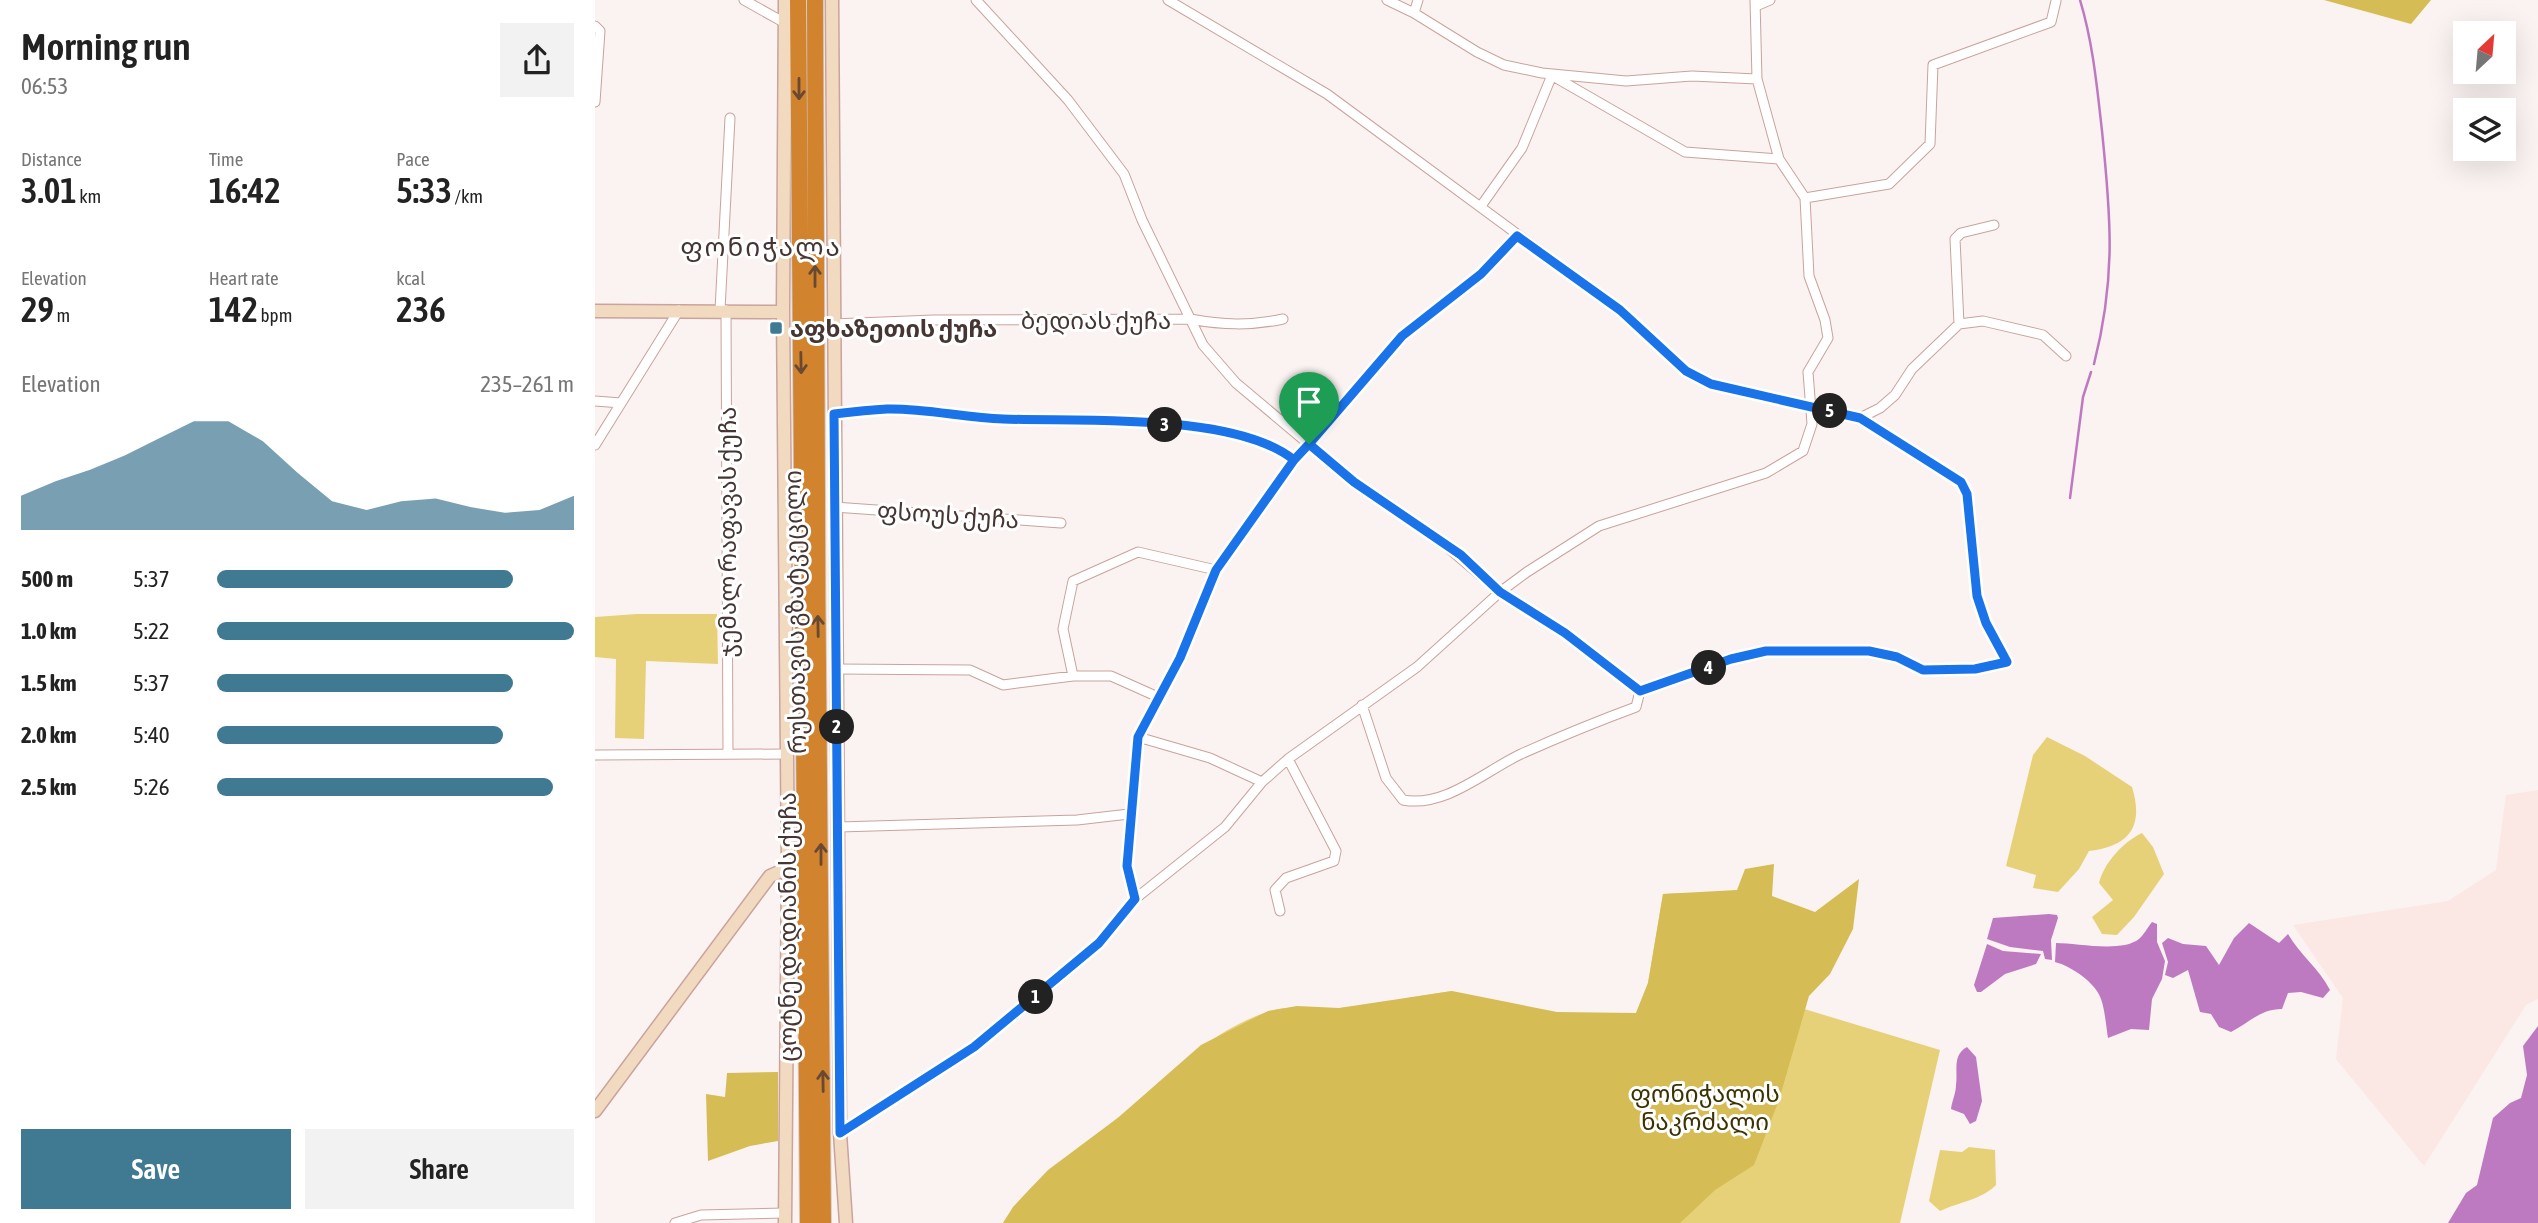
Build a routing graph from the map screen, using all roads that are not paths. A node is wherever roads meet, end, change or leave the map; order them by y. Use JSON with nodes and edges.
{"nodes":[{"id":1,"x":744,"y":0,"type":"edge"},
{"id":2,"x":785,"y":0,"type":"edge"},
{"id":3,"x":798,"y":0,"type":"edge"},
{"id":4,"x":815,"y":0,"type":"edge"},
{"id":5,"x":832,"y":0,"type":"edge"},
{"id":6,"x":976,"y":0,"type":"edge"},
{"id":7,"x":1168,"y":0,"type":"edge"},
{"id":8,"x":1387,"y":0,"type":"edge"},
{"id":9,"x":1418,"y":0,"type":"edge"},
{"id":10,"x":1770,"y":0,"type":"edge"},
{"id":11,"x":2056,"y":1,"type":"edge"},
{"id":12,"x":1756,"y":3,"type":"edge"},
{"id":13,"x":1414,"y":13,"type":"junction"},
{"id":14,"x":785,"y":23,"type":"junction"},
{"id":15,"x":595,"y":26,"type":"edge"},
{"id":16,"x":1552,"y":75,"type":"junction"},
{"id":17,"x":1757,"y":79,"type":"junction"},
{"id":18,"x":595,"y":102,"type":"edge"},
{"id":19,"x":730,"y":118,"type":"dead end"},
{"id":20,"x":1779,"y":159,"type":"junction"},
{"id":21,"x":1805,"y":198,"type":"junction"},
{"id":22,"x":1482,"y":206,"type":"junction"},
{"id":23,"x":1994,"y":225,"type":"dead end"},
{"id":24,"x":1517,"y":236,"type":"junction"},
{"id":25,"x":679,"y":310,"type":"junction"},
{"id":26,"x":723,"y":310,"type":"junction"},
{"id":27,"x":595,"y":311,"type":"edge"},
{"id":28,"x":783,"y":312,"type":"junction"},
{"id":29,"x":1190,"y":319,"type":"junction"},
{"id":30,"x":1283,"y":319,"type":"dead end"},
{"id":31,"x":833,"y":324,"type":"junction"},
{"id":32,"x":1959,"y":324,"type":"junction"},
{"id":33,"x":2066,"y":356,"type":"dead end"},
{"id":34,"x":595,"y":401,"type":"edge"},
{"id":35,"x":621,"y":403,"type":"junction"},
{"id":36,"x":1810,"y":407,"type":"junction"},
{"id":37,"x":834,"y":414,"type":"junction"},
{"id":38,"x":1860,"y":418,"type":"junction"},
{"id":39,"x":1309,"y":444,"type":"junction"},
{"id":40,"x":595,"y":445,"type":"edge"},
{"id":41,"x":1294,"y":460,"type":"junction"},
{"id":42,"x":834,"y":507,"type":"junction"},
{"id":43,"x":1061,"y":523,"type":"dead end"},
{"id":44,"x":1216,"y":570,"type":"junction"},
{"id":45,"x":1500,"y":592,"type":"junction"},
{"id":46,"x":837,"y":669,"type":"junction"},
{"id":47,"x":1073,"y":676,"type":"junction"},
{"id":48,"x":1640,"y":691,"type":"junction"},
{"id":49,"x":1158,"y":697,"type":"junction"},
{"id":50,"x":1362,"y":705,"type":"junction"},
{"id":51,"x":1138,"y":737,"type":"junction"},
{"id":52,"x":728,"y":753,"type":"junction"},
{"id":53,"x":788,"y":754,"type":"junction"},
{"id":54,"x":595,"y":755,"type":"edge"},
{"id":55,"x":1288,"y":759,"type":"junction"},
{"id":56,"x":1262,"y":782,"type":"junction"},
{"id":57,"x":1129,"y":814,"type":"junction"},
{"id":58,"x":839,"y":827,"type":"junction"},
{"id":59,"x":789,"y":868,"type":"junction"},
{"id":60,"x":1135,"y":899,"type":"junction"},
{"id":61,"x":1280,"y":911,"type":"dead end"},
{"id":62,"x":595,"y":1111,"type":"edge"},
{"id":63,"x":824,"y":1123,"type":"junction"},
{"id":64,"x":840,"y":1133,"type":"junction"},
{"id":65,"x":806,"y":1141,"type":"junction"},
{"id":66,"x":789,"y":1220,"type":"edge"},
{"id":67,"x":675,"y":1223,"type":"edge"},
{"id":68,"x":808,"y":1223,"type":"edge"},
{"id":69,"x":823,"y":1223,"type":"edge"},
{"id":70,"x":834,"y":1223,"type":"edge"},
{"id":71,"x":846,"y":1223,"type":"edge"}],
"edges":[{"from":1,"to":14,"type":"street"},
{"from":2,"to":14,"type":"street","name":"ცოტნე დადიანის ქუჩა"},
{"from":3,"to":65,"type":"highway","name":"რუსთავის გზატკეცილი","one_way":true},
{"from":63,"to":4,"type":"highway","name":"რუსთავის გზატკეცილი","one_way":true},
{"from":5,"to":31,"type":"street","name":"ცოტნე დადიანის ქუჩა"},
{"from":6,"to":29,"type":"street"},
{"from":7,"to":22,"type":"street"},
{"from":8,"to":13,"type":"street"},
{"from":9,"to":13,"type":"street"},
{"from":10,"to":12,"type":"street"},
{"from":11,"to":21,"type":"street"},
{"from":12,"to":17,"type":"street"},
{"from":13,"to":16,"type":"street"},
{"from":14,"to":28,"type":"street","name":"ცოტნე დადიანის ქუჩა"},
{"from":15,"to":18,"type":"street"},
{"from":16,"to":17,"type":"street"},
{"from":16,"to":20,"type":"street"},
{"from":16,"to":22,"type":"street"},
{"from":17,"to":20,"type":"street"},
{"from":19,"to":26,"type":"street","name":"ჯემალ რაფავას ქუჩა"},
{"from":20,"to":21,"type":"street"},
{"from":21,"to":36,"type":"street"},
{"from":22,"to":24,"type":"street"},
{"from":23,"to":32,"type":"street"},
{"from":24,"to":36,"type":"street"},
{"from":24,"to":39,"type":"street"},
{"from":25,"to":26,"type":"street"},
{"from":25,"to":27,"type":"street"},
{"from":25,"to":35,"type":"street"},
{"from":26,"to":28,"type":"street"},
{"from":26,"to":52,"type":"street","name":"ჯემალ რაფავას ქუჩა"},
{"from":28,"to":53,"type":"street","name":"ცოტნე დადიანის ქუჩა"},
{"from":29,"to":30,"type":"street","name":"ბედიას ქუჩა"},
{"from":29,"to":31,"type":"street","name":"ბედიას ქუჩა"},
{"from":29,"to":39,"type":"street"},
{"from":31,"to":37,"type":"street","name":"ცოტნე დადიანის ქუჩა"},
{"from":32,"to":33,"type":"street"},
{"from":32,"to":38,"type":"street"},
{"from":34,"to":35,"type":"street"},
{"from":35,"to":40,"type":"street"},
{"from":36,"to":38,"type":"street"},
{"from":36,"to":45,"type":"street"},
{"from":37,"to":41,"type":"street"},
{"from":37,"to":42,"type":"street","name":"ცოტნე დადიანის ქუჩა"},
{"from":38,"to":48,"type":"street"},
{"from":39,"to":41,"type":"street"},
{"from":39,"to":45,"type":"street"},
{"from":41,"to":44,"type":"street"},
{"from":42,"to":43,"type":"street","name":"ფსოუს ქუჩა"},
{"from":42,"to":46,"type":"street","name":"ცოტნე დადიანის ქუჩა"},
{"from":44,"to":47,"type":"street"},
{"from":44,"to":49,"type":"street"},
{"from":45,"to":48,"type":"street"},
{"from":45,"to":50,"type":"street"},
{"from":46,"to":47,"type":"street"},
{"from":46,"to":58,"type":"street","name":"ცოტნე დადიანის ქუჩა"},
{"from":47,"to":49,"type":"street"},
{"from":48,"to":50,"type":"street"},
{"from":49,"to":51,"type":"street"},
{"from":50,"to":55,"type":"street"},
{"from":51,"to":56,"type":"street"},
{"from":51,"to":57,"type":"street"},
{"from":52,"to":53,"type":"street"},
{"from":52,"to":54,"type":"street"},
{"from":53,"to":59,"type":"street","name":"ცოტნე დადიანის ქუჩა"},
{"from":55,"to":56,"type":"street"},
{"from":55,"to":61,"type":"street"},
{"from":56,"to":60,"type":"street"},
{"from":57,"to":58,"type":"street"},
{"from":57,"to":60,"type":"street"},
{"from":58,"to":64,"type":"street","name":"ცოტნე დადიანის ქუჩა"},
{"from":59,"to":62,"type":"street"},
{"from":59,"to":66,"type":"street","name":"ცოტნე დადიანის ქუჩა"},
{"from":60,"to":64,"type":"street"},
{"from":63,"to":69,"type":"highway","name":"რუსთავის გზატკეცილი"},
{"from":63,"to":70,"type":"highway"},
{"from":64,"to":71,"type":"street","name":"ცოტნე დადიანის ქუჩა"},
{"from":65,"to":66,"type":"highway"},
{"from":65,"to":68,"type":"highway","name":"რუსთავის გზატკეცილი"},
{"from":66,"to":67,"type":"street"}]}
